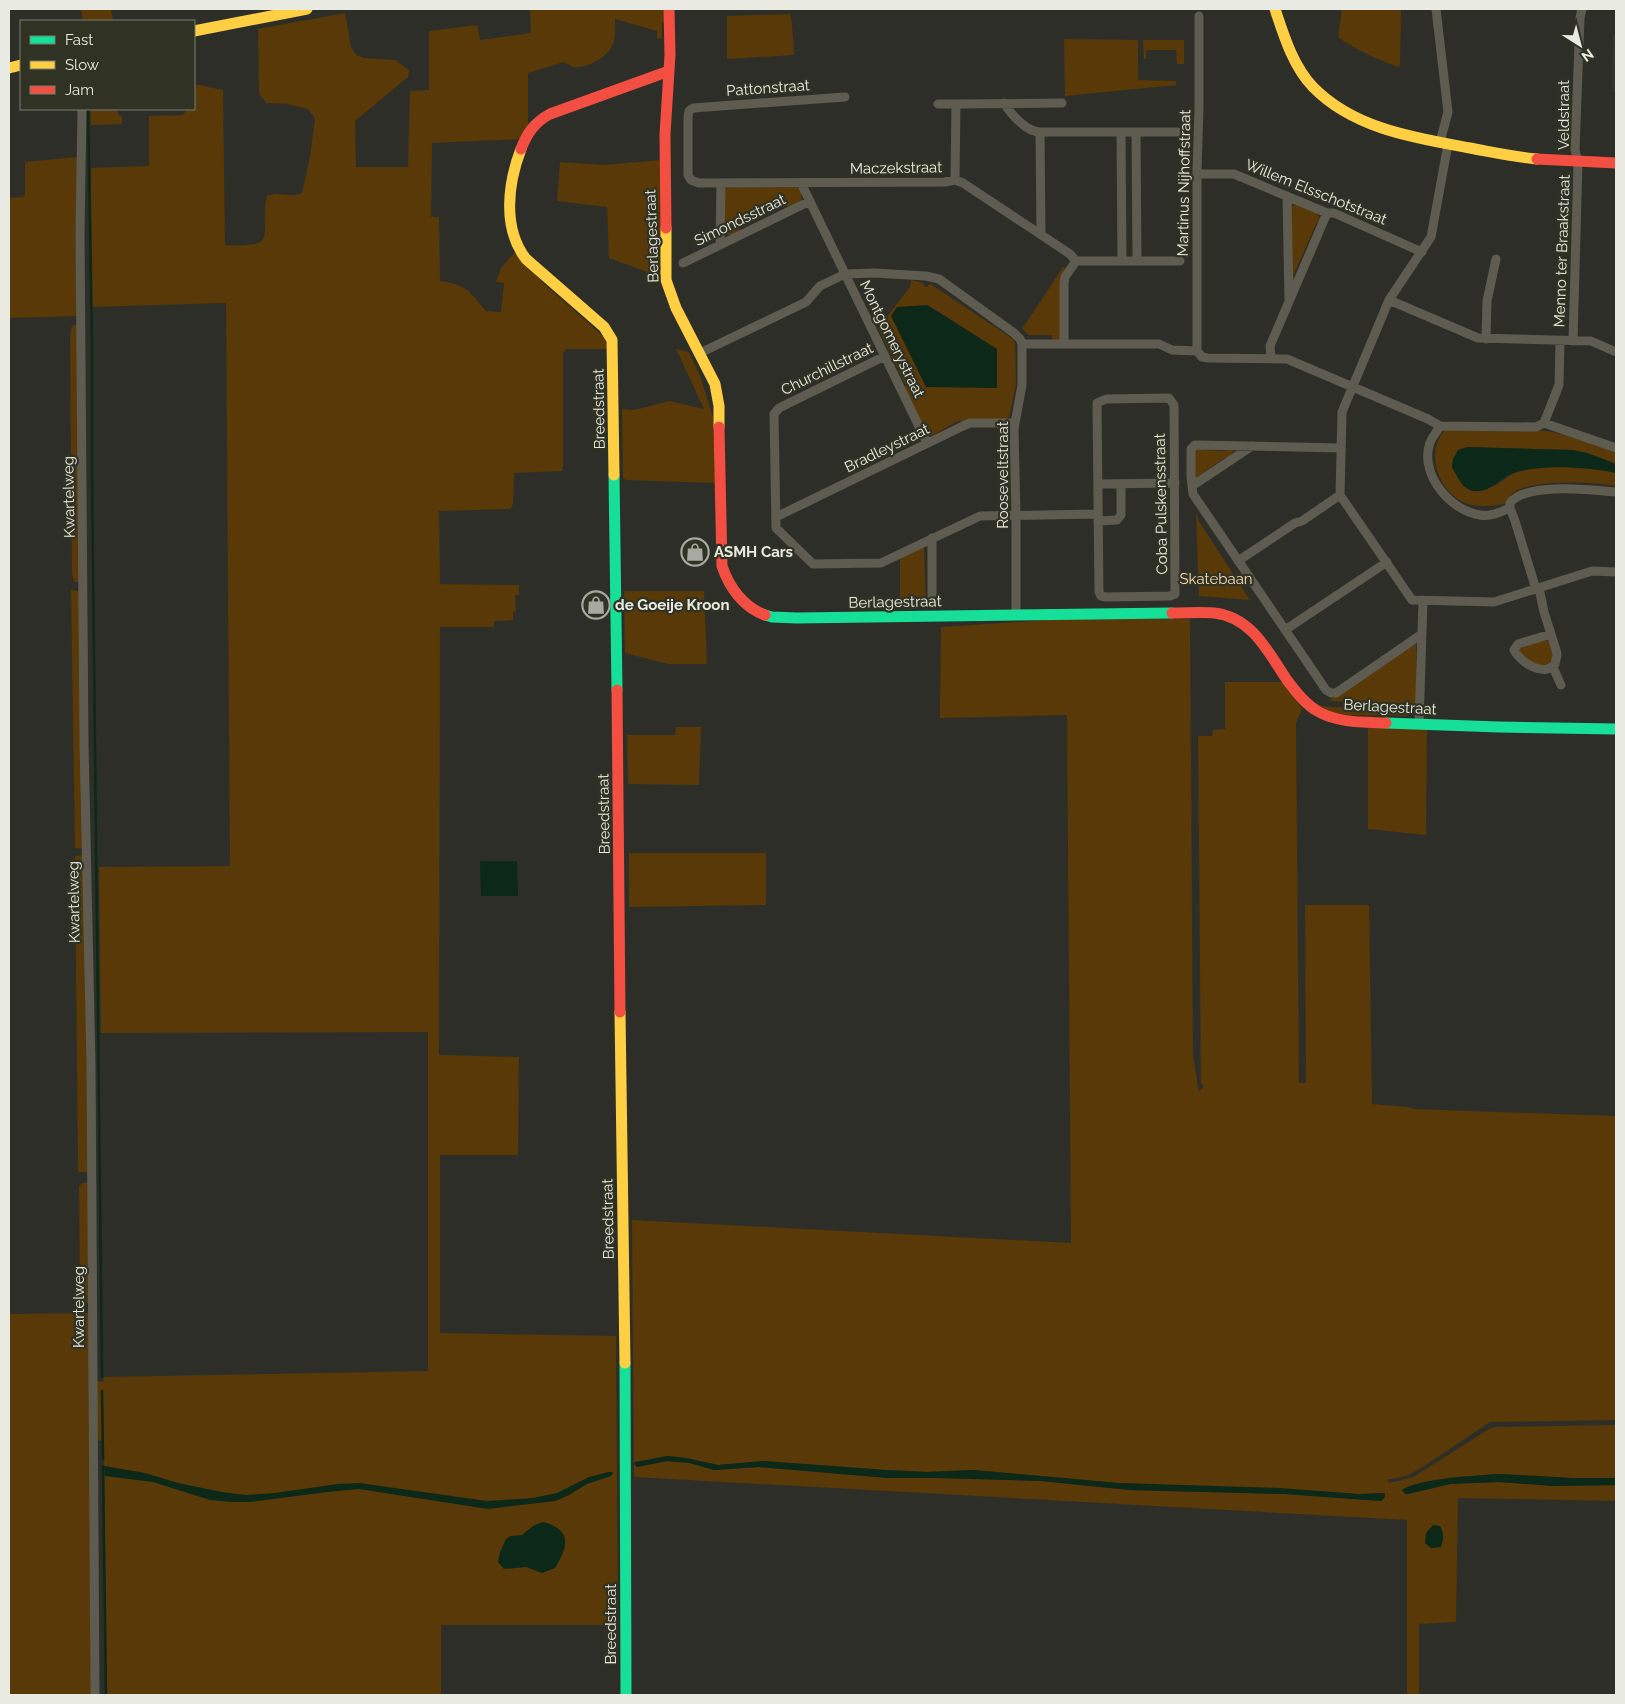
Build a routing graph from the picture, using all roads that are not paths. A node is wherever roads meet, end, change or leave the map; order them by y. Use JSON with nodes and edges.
{"nodes":[{"id":1,"x":307,"y":9,"type":"edge"},
{"id":2,"x":670,"y":9,"type":"edge"},
{"id":3,"x":1275,"y":9,"type":"edge"},
{"id":4,"x":1436,"y":9,"type":"edge"},
{"id":5,"x":1582,"y":9,"type":"edge"},
{"id":6,"x":1199,"y":16,"type":"dead end"},
{"id":7,"x":195,"y":31,"type":"edge"},
{"id":8,"x":669,"y":71,"type":"junction"},
{"id":9,"x":845,"y":97,"type":"dead end"},
{"id":10,"x":1004,"y":103,"type":"junction"},
{"id":11,"x":1062,"y":103,"type":"dead end"},
{"id":12,"x":938,"y":104,"type":"dead end"},
{"id":13,"x":956,"y":104,"type":"junction"},
{"id":14,"x":692,"y":108,"type":"joint"},
{"id":15,"x":82,"y":110,"type":"edge"},
{"id":16,"x":1040,"y":132,"type":"junction"},
{"id":17,"x":1121,"y":132,"type":"junction"},
{"id":18,"x":1136,"y":132,"type":"junction"},
{"id":19,"x":1177,"y":132,"type":"dead end"},
{"id":20,"x":1444,"y":143,"type":"junction"},
{"id":21,"x":1578,"y":162,"type":"junction"},
{"id":22,"x":1616,"y":163,"type":"edge"},
{"id":23,"x":1197,"y":174,"type":"junction"},
{"id":24,"x":955,"y":180,"type":"junction"},
{"id":25,"x":721,"y":183,"type":"junction"},
{"id":26,"x":801,"y":183,"type":"junction"},
{"id":27,"x":1287,"y":197,"type":"junction"},
{"id":28,"x":810,"y":201,"type":"junction"},
{"id":29,"x":1327,"y":213,"type":"junction"},
{"id":30,"x":1041,"y":235,"type":"junction"},
{"id":31,"x":720,"y":245,"type":"junction"},
{"id":32,"x":1422,"y":252,"type":"junction"},
{"id":33,"x":1496,"y":260,"type":"dead end"},
{"id":34,"x":1076,"y":261,"type":"junction"},
{"id":35,"x":1122,"y":261,"type":"junction"},
{"id":36,"x":1137,"y":261,"type":"junction"},
{"id":37,"x":1180,"y":261,"type":"dead end"},
{"id":38,"x":683,"y":263,"type":"dead end"},
{"id":39,"x":845,"y":274,"type":"junction"},
{"id":40,"x":1389,"y":300,"type":"junction"},
{"id":41,"x":1289,"y":303,"type":"junction"},
{"id":42,"x":1486,"y":339,"type":"junction"},
{"id":43,"x":1560,"y":341,"type":"junction"},
{"id":44,"x":1573,"y":341,"type":"junction"},
{"id":45,"x":1022,"y":344,"type":"junction"},
{"id":46,"x":1064,"y":344,"type":"junction"},
{"id":47,"x":1197,"y":351,"type":"junction"},
{"id":48,"x":1616,"y":352,"type":"edge"},
{"id":49,"x":700,"y":353,"type":"junction"},
{"id":50,"x":885,"y":356,"type":"junction"},
{"id":51,"x":1271,"y":358,"type":"junction"},
{"id":52,"x":1351,"y":387,"type":"junction"},
{"id":53,"x":1014,"y":423,"type":"junction"},
{"id":54,"x":1544,"y":423,"type":"junction"},
{"id":55,"x":1440,"y":426,"type":"junction"},
{"id":56,"x":927,"y":443,"type":"junction"},
{"id":57,"x":1252,"y":446,"type":"junction"},
{"id":58,"x":1342,"y":448,"type":"junction"},
{"id":59,"x":1616,"y":448,"type":"edge"},
{"id":60,"x":1175,"y":482,"type":"junction"},
{"id":61,"x":1098,"y":484,"type":"junction"},
{"id":62,"x":1121,"y":484,"type":"junction"},
{"id":63,"x":1192,"y":486,"type":"junction"},
{"id":64,"x":1616,"y":492,"type":"edge"},
{"id":65,"x":1340,"y":495,"type":"junction"},
{"id":66,"x":1510,"y":508,"type":"junction"},
{"id":67,"x":1016,"y":515,"type":"junction"},
{"id":68,"x":776,"y":517,"type":"junction"},
{"id":69,"x":1098,"y":517,"type":"junction"},
{"id":70,"x":932,"y":538,"type":"junction"},
{"id":71,"x":1238,"y":561,"type":"junction"},
{"id":72,"x":1387,"y":562,"type":"junction"},
{"id":73,"x":1616,"y":572,"type":"edge"},
{"id":74,"x":1538,"y":588,"type":"junction"},
{"id":75,"x":932,"y":596,"type":"dead end"},
{"id":76,"x":1423,"y":600,"type":"junction"},
{"id":77,"x":1016,"y":614,"type":"junction"},
{"id":78,"x":1285,"y":630,"type":"junction"},
{"id":79,"x":1422,"y":634,"type":"junction"},
{"id":80,"x":1551,"y":634,"type":"junction"},
{"id":81,"x":1553,"y":667,"type":"junction"},
{"id":82,"x":1561,"y":685,"type":"dead end"},
{"id":83,"x":1419,"y":724,"type":"junction"},
{"id":84,"x":1616,"y":729,"type":"edge"},
{"id":85,"x":95,"y":1695,"type":"edge"},
{"id":86,"x":626,"y":1695,"type":"edge"}],
"edges":[{"from":1,"to":7,"type":"street"},
{"from":2,"to":8,"type":"street","name":"Berlagestraat"},
{"from":3,"to":20,"type":"street"},
{"from":4,"to":20,"type":"street"},
{"from":5,"to":21,"type":"street","name":"Veldstraat"},
{"from":6,"to":23,"type":"street","name":"Martinus Nijhoffstraat"},
{"from":8,"to":49,"type":"street","name":"Berlagestraat"},
{"from":8,"to":86,"type":"street","name":"Breedstraat"},
{"from":9,"to":14,"type":"street","name":"Pattonstraat"},
{"from":10,"to":11,"type":"street"},
{"from":10,"to":13,"type":"street"},
{"from":10,"to":16,"type":"street"},
{"from":12,"to":13,"type":"street"},
{"from":13,"to":24,"type":"street"},
{"from":14,"to":25,"type":"street","name":"Maczekstraat"},
{"from":15,"to":85,"type":"street","name":"Kwartelweg"},
{"from":16,"to":17,"type":"street"},
{"from":16,"to":30,"type":"street"},
{"from":17,"to":18,"type":"street"},
{"from":17,"to":35,"type":"street"},
{"from":18,"to":19,"type":"street"},
{"from":18,"to":36,"type":"street"},
{"from":20,"to":21,"type":"street"},
{"from":20,"to":32,"type":"street"},
{"from":21,"to":22,"type":"street"},
{"from":21,"to":44,"type":"street","name":"Menno ter Braakstraat"},
{"from":23,"to":27,"type":"street","name":"Willem Elsschotstraat"},
{"from":23,"to":47,"type":"street","name":"Martinus Nijhoffstraat"},
{"from":24,"to":26,"type":"street","name":"Maczekstraat"},
{"from":24,"to":30,"type":"street","name":"Maczekstraat"},
{"from":25,"to":26,"type":"street","name":"Maczekstraat"},
{"from":25,"to":31,"type":"street"},
{"from":26,"to":28,"type":"street","name":"Simondsstraat"},
{"from":27,"to":29,"type":"street","name":"Willem Elsschotstraat"},
{"from":27,"to":41,"type":"street"},
{"from":28,"to":31,"type":"street","name":"Simondsstraat"},
{"from":28,"to":39,"type":"street","name":"Simondsstraat"},
{"from":29,"to":32,"type":"street","name":"Willem Elsschotstraat"},
{"from":29,"to":41,"type":"street"},
{"from":30,"to":34,"type":"street","name":"Maczekstraat"},
{"from":31,"to":38,"type":"street","name":"Simondsstraat"},
{"from":32,"to":40,"type":"street"},
{"from":33,"to":42,"type":"street"},
{"from":34,"to":35,"type":"street"},
{"from":34,"to":46,"type":"street"},
{"from":35,"to":36,"type":"street"},
{"from":36,"to":37,"type":"street"},
{"from":39,"to":45,"type":"street"},
{"from":39,"to":49,"type":"street"},
{"from":39,"to":50,"type":"street","name":"Montgomerystraat"},
{"from":40,"to":42,"type":"street"},
{"from":40,"to":52,"type":"street"},
{"from":41,"to":51,"type":"street"},
{"from":42,"to":43,"type":"street"},
{"from":43,"to":44,"type":"street"},
{"from":43,"to":54,"type":"street"},
{"from":44,"to":48,"type":"street"},
{"from":45,"to":46,"type":"street"},
{"from":45,"to":53,"type":"street","name":"Rooseveltstraat"},
{"from":46,"to":47,"type":"street"},
{"from":47,"to":51,"type":"street"},
{"from":49,"to":77,"type":"street","name":"Berlagestraat"},
{"from":50,"to":56,"type":"street","name":"Montgomerystraat"},
{"from":50,"to":68,"type":"street","name":"Churchillstraat"},
{"from":51,"to":52,"type":"street"},
{"from":52,"to":55,"type":"street"},
{"from":52,"to":58,"type":"street"},
{"from":53,"to":56,"type":"street","name":"Bradleystraat"},
{"from":53,"to":67,"type":"street","name":"Rooseveltstraat"},
{"from":54,"to":55,"type":"street"},
{"from":54,"to":59,"type":"street"},
{"from":55,"to":66,"type":"street"},
{"from":56,"to":68,"type":"street","name":"Bradleystraat"},
{"from":57,"to":58,"type":"street"},
{"from":57,"to":63,"type":"street"},
{"from":57,"to":63,"type":"street","name":"Coba Pulskensstraat"},
{"from":58,"to":65,"type":"street"},
{"from":60,"to":61,"type":"street","name":"Coba Pulskensstraat"},
{"from":60,"to":62,"type":"street"},
{"from":60,"to":69,"type":"street","name":"Coba Pulskensstraat"},
{"from":61,"to":62,"type":"street"},
{"from":61,"to":69,"type":"street"},
{"from":62,"to":69,"type":"street","name":"Churchillstraat"},
{"from":63,"to":71,"type":"street"},
{"from":64,"to":66,"type":"street"},
{"from":65,"to":71,"type":"street"},
{"from":65,"to":72,"type":"street"},
{"from":66,"to":74,"type":"street"},
{"from":67,"to":69,"type":"street","name":"Churchillstraat"},
{"from":67,"to":70,"type":"street","name":"Churchillstraat"},
{"from":67,"to":77,"type":"street","name":"Rooseveltstraat"},
{"from":68,"to":70,"type":"street","name":"Churchillstraat"},
{"from":70,"to":75,"type":"street"},
{"from":71,"to":78,"type":"street"},
{"from":72,"to":76,"type":"street"},
{"from":72,"to":78,"type":"street"},
{"from":73,"to":74,"type":"street"},
{"from":74,"to":76,"type":"street"},
{"from":74,"to":80,"type":"street"},
{"from":76,"to":79,"type":"street"},
{"from":77,"to":83,"type":"street","name":"Berlagestraat"},
{"from":78,"to":79,"type":"street"},
{"from":79,"to":83,"type":"street"},
{"from":80,"to":81,"type":"street"},
{"from":80,"to":81,"type":"street"},
{"from":81,"to":82,"type":"street"},
{"from":83,"to":84,"type":"street","name":"Berlagestraat"}]}
